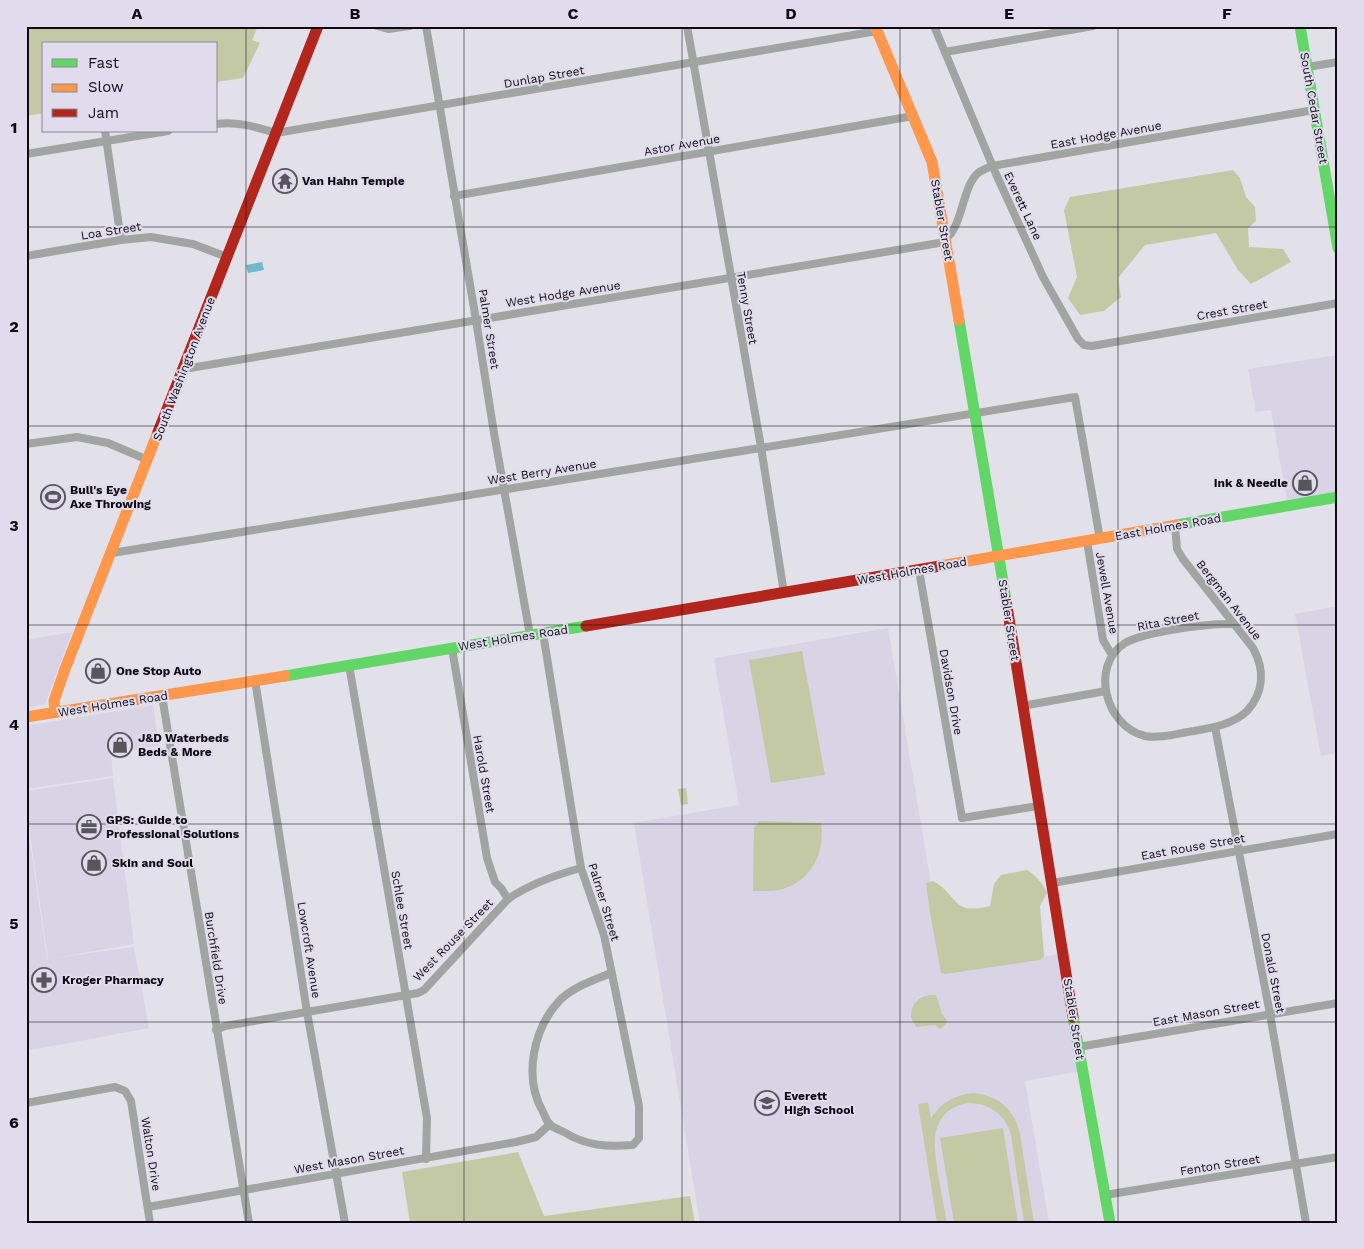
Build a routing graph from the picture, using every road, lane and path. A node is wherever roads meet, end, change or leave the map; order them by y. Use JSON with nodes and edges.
{"nodes":[{"id":1,"x":318,"y":26,"type":"edge"},
{"id":2,"x":378,"y":26,"type":"edge"},
{"id":3,"x":410,"y":26,"type":"edge"},
{"id":4,"x":426,"y":26,"type":"edge"},
{"id":5,"x":687,"y":26,"type":"edge"},
{"id":6,"x":934,"y":26,"type":"edge"},
{"id":7,"x":1093,"y":26,"type":"edge"},
{"id":8,"x":1300,"y":26,"type":"edge"},
{"id":9,"x":876,"y":29,"type":"edge"},
{"id":10,"x":945,"y":52,"type":"junction"},
{"id":11,"x":694,"y":62,"type":"junction"},
{"id":12,"x":1338,"y":62,"type":"edge"},
{"id":13,"x":1307,"y":67,"type":"junction"},
{"id":14,"x":439,"y":106,"type":"junction"},
{"id":15,"x":1314,"y":110,"type":"junction"},
{"id":16,"x":914,"y":116,"type":"junction"},
{"id":17,"x":218,"y":124,"type":"edge"},
{"id":18,"x":105,"y":132,"type":"edge"},
{"id":19,"x":162,"y":132,"type":"edge"},
{"id":20,"x":276,"y":133,"type":"junction"},
{"id":21,"x":107,"y":141,"type":"junction"},
{"id":22,"x":709,"y":152,"type":"junction"},
{"id":23,"x":26,"y":154,"type":"edge"},
{"id":24,"x":992,"y":166,"type":"junction"},
{"id":25,"x":454,"y":196,"type":"junction"},
{"id":26,"x":121,"y":240,"type":"junction"},
{"id":27,"x":946,"y":241,"type":"junction"},
{"id":28,"x":1338,"y":248,"type":"edge"},
{"id":29,"x":26,"y":256,"type":"edge"},
{"id":30,"x":227,"y":258,"type":"junction"},
{"id":31,"x":730,"y":278,"type":"junction"},
{"id":32,"x":1338,"y":303,"type":"edge"},
{"id":33,"x":476,"y":320,"type":"junction"},
{"id":34,"x":1130,"y":340,"type":"joint"},
{"id":35,"x":184,"y":369,"type":"junction"},
{"id":36,"x":1075,"y":397,"type":"joint"},
{"id":37,"x":975,"y":413,"type":"junction"},
{"id":38,"x":26,"y":444,"type":"edge"},
{"id":39,"x":761,"y":447,"type":"junction"},
{"id":40,"x":148,"y":460,"type":"junction"},
{"id":41,"x":505,"y":490,"type":"junction"},
{"id":42,"x":1338,"y":497,"type":"edge"},
{"id":43,"x":1175,"y":526,"type":"junction"},
{"id":44,"x":1100,"y":539,"type":"junction"},
{"id":45,"x":1087,"y":541,"type":"junction"},
{"id":46,"x":112,"y":553,"type":"junction"},
{"id":47,"x":999,"y":556,"type":"junction"},
{"id":48,"x":919,"y":570,"type":"junction"},
{"id":49,"x":784,"y":593,"type":"junction"},
{"id":50,"x":1232,"y":624,"type":"junction"},
{"id":51,"x":543,"y":633,"type":"junction"},
{"id":52,"x":530,"y":635,"type":"junction"},
{"id":53,"x":452,"y":648,"type":"junction"},
{"id":54,"x":1112,"y":654,"type":"junction"},
{"id":55,"x":349,"y":665,"type":"junction"},
{"id":56,"x":256,"y":680,"type":"junction"},
{"id":57,"x":1106,"y":691,"type":"junction"},
{"id":58,"x":162,"y":696,"type":"junction"},
{"id":59,"x":1022,"y":706,"type":"junction"},
{"id":60,"x":55,"y":712,"type":"junction"},
{"id":61,"x":26,"y":716,"type":"edge"},
{"id":62,"x":1215,"y":727,"type":"junction"},
{"id":63,"x":1038,"y":806,"type":"junction"},
{"id":64,"x":1338,"y":834,"type":"edge"},
{"id":65,"x":1238,"y":852,"type":"junction"},
{"id":66,"x":581,"y":868,"type":"junction"},
{"id":67,"x":1052,"y":883,"type":"junction"},
{"id":68,"x":508,"y":900,"type":"junction"},
{"id":69,"x":611,"y":973,"type":"junction"},
{"id":70,"x":404,"y":995,"type":"junction"},
{"id":71,"x":1338,"y":1003,"type":"edge"},
{"id":72,"x":307,"y":1012,"type":"junction"},
{"id":73,"x":1270,"y":1014,"type":"junction"},
{"id":74,"x":216,"y":1030,"type":"junction"},
{"id":75,"x":1078,"y":1047,"type":"junction"},
{"id":76,"x":26,"y":1103,"type":"edge"},
{"id":77,"x":550,"y":1124,"type":"junction"},
{"id":78,"x":1338,"y":1157,"type":"edge"},
{"id":79,"x":426,"y":1158,"type":"junction"},
{"id":80,"x":1296,"y":1164,"type":"junction"},
{"id":81,"x":336,"y":1174,"type":"junction"},
{"id":82,"x":244,"y":1190,"type":"junction"},
{"id":83,"x":1105,"y":1195,"type":"junction"},
{"id":84,"x":148,"y":1206,"type":"junction"},
{"id":85,"x":150,"y":1223,"type":"edge"},
{"id":86,"x":250,"y":1223,"type":"edge"},
{"id":87,"x":345,"y":1223,"type":"edge"},
{"id":88,"x":1110,"y":1223,"type":"edge"},
{"id":89,"x":1306,"y":1223,"type":"edge"}],
"edges":[{"from":1,"to":20,"type":"street","name":"South Washington Avenue"},
{"from":2,"to":3,"type":"street"},
{"from":4,"to":14,"type":"street","name":"Palmer Street"},
{"from":5,"to":11,"type":"street","name":"Tenny Street"},
{"from":6,"to":10,"type":"street","name":"Everett Lane"},
{"from":7,"to":10,"type":"street"},
{"from":8,"to":13,"type":"street","name":"South Cedar Street"},
{"from":9,"to":11,"type":"street","name":"Dunlap Street"},
{"from":9,"to":16,"type":"street","name":"Stabler Street"},
{"from":10,"to":24,"type":"street","name":"Everett Lane"},
{"from":11,"to":14,"type":"street","name":"Dunlap Street"},
{"from":11,"to":22,"type":"street","name":"Tenny Street"},
{"from":12,"to":13,"type":"street"},
{"from":13,"to":15,"type":"street","name":"South Cedar Street"},
{"from":14,"to":20,"type":"street","name":"Dunlap Street"},
{"from":14,"to":25,"type":"street","name":"Palmer Street"},
{"from":15,"to":24,"type":"street","name":"East Hodge Avenue"},
{"from":15,"to":28,"type":"street","name":"South Cedar Street"},
{"from":16,"to":22,"type":"street","name":"Astor Avenue"},
{"from":16,"to":27,"type":"street","name":"Stabler Street"},
{"from":17,"to":20,"type":"street","name":"Dunlap Street"},
{"from":18,"to":21,"type":"street"},
{"from":19,"to":21,"type":"street"},
{"from":20,"to":30,"type":"street","name":"South Washington Avenue"},
{"from":21,"to":23,"type":"street"},
{"from":21,"to":26,"type":"street"},
{"from":22,"to":25,"type":"street","name":"Astor Avenue"},
{"from":22,"to":31,"type":"street","name":"Tenny Street"},
{"from":24,"to":27,"type":"street"},
{"from":24,"to":34,"type":"street","name":"Everett Lane"},
{"from":25,"to":33,"type":"street","name":"Palmer Street"},
{"from":26,"to":29,"type":"street","name":"Loa Street"},
{"from":26,"to":30,"type":"street","name":"Loa Street"},
{"from":27,"to":31,"type":"street","name":"West Hodge Avenue"},
{"from":27,"to":37,"type":"street","name":"Stabler Street"},
{"from":30,"to":35,"type":"street","name":"South Washington Avenue"},
{"from":31,"to":33,"type":"street","name":"West Hodge Avenue"},
{"from":31,"to":39,"type":"street","name":"Tenny Street"},
{"from":32,"to":34,"type":"street","name":"Crest Street"},
{"from":33,"to":35,"type":"street","name":"West Hodge Avenue"},
{"from":33,"to":41,"type":"street","name":"Palmer Street"},
{"from":35,"to":40,"type":"street","name":"South Washington Avenue"},
{"from":36,"to":37,"type":"street","name":"West Berry Avenue"},
{"from":36,"to":44,"type":"street","name":"Jewell Avenue"},
{"from":37,"to":39,"type":"street","name":"West Berry Avenue"},
{"from":37,"to":47,"type":"street","name":"Stabler Street"},
{"from":38,"to":40,"type":"street"},
{"from":39,"to":41,"type":"street","name":"West Berry Avenue"},
{"from":39,"to":49,"type":"street","name":"Tenny Street"},
{"from":40,"to":46,"type":"street","name":"South Washington Avenue"},
{"from":41,"to":46,"type":"street","name":"West Berry Avenue"},
{"from":41,"to":52,"type":"street","name":"Palmer Street"},
{"from":42,"to":43,"type":"street","name":"East Holmes Road"},
{"from":43,"to":44,"type":"street","name":"East Holmes Road"},
{"from":43,"to":50,"type":"street","name":"Bergman Avenue"},
{"from":44,"to":45,"type":"street","name":"East Holmes Road"},
{"from":45,"to":47,"type":"street","name":"East Holmes Road"},
{"from":45,"to":54,"type":"street","name":"Jewell Avenue"},
{"from":46,"to":60,"type":"street","name":"South Washington Avenue"},
{"from":47,"to":48,"type":"street","name":"West Holmes Road"},
{"from":47,"to":59,"type":"street","name":"Stabler Street"},
{"from":48,"to":49,"type":"street","name":"West Holmes Road"},
{"from":48,"to":63,"type":"street","name":"Davidson Drive"},
{"from":49,"to":51,"type":"street","name":"West Holmes Road"},
{"from":50,"to":54,"type":"street","name":"Rita Street"},
{"from":50,"to":62,"type":"street","name":"Bergman Avenue"},
{"from":51,"to":52,"type":"street","name":"West Holmes Road"},
{"from":51,"to":66,"type":"street","name":"Palmer Street"},
{"from":52,"to":53,"type":"street","name":"West Holmes Road"},
{"from":53,"to":55,"type":"street","name":"West Holmes Road"},
{"from":53,"to":68,"type":"street","name":"Harold Street"},
{"from":54,"to":57,"type":"street"},
{"from":55,"to":56,"type":"street","name":"West Holmes Road"},
{"from":55,"to":70,"type":"street","name":"Schlee Street"},
{"from":56,"to":58,"type":"street","name":"West Holmes Road"},
{"from":56,"to":72,"type":"street","name":"Lowcroft Avenue"},
{"from":57,"to":59,"type":"street"},
{"from":57,"to":62,"type":"street"},
{"from":58,"to":60,"type":"street","name":"West Holmes Road"},
{"from":58,"to":74,"type":"street","name":"Burchfield Drive"},
{"from":59,"to":63,"type":"street","name":"Stabler Street"},
{"from":60,"to":61,"type":"street","name":"West Holmes Road"},
{"from":62,"to":65,"type":"street","name":"Donald Street"},
{"from":63,"to":67,"type":"street","name":"Stabler Street"},
{"from":64,"to":65,"type":"street","name":"East Rouse Street"},
{"from":65,"to":67,"type":"street","name":"East Rouse Street"},
{"from":65,"to":73,"type":"street","name":"Donald Street"},
{"from":66,"to":68,"type":"street","name":"West Rouse Street"},
{"from":66,"to":69,"type":"street","name":"Palmer Street"},
{"from":67,"to":75,"type":"street","name":"Stabler Street"},
{"from":68,"to":70,"type":"street","name":"West Rouse Street"},
{"from":69,"to":77,"type":"street"},
{"from":69,"to":77,"type":"street","name":"Palmer Street"},
{"from":70,"to":72,"type":"street","name":"West Rouse Street"},
{"from":70,"to":79,"type":"street","name":"Schlee Street"},
{"from":71,"to":73,"type":"street","name":"East Mason Street"},
{"from":72,"to":74,"type":"street","name":"West Rouse Street"},
{"from":72,"to":81,"type":"street","name":"Lowcroft Avenue"},
{"from":73,"to":75,"type":"street","name":"East Mason Street"},
{"from":73,"to":80,"type":"street","name":"Donald Street"},
{"from":74,"to":82,"type":"street","name":"Burchfield Drive"},
{"from":75,"to":83,"type":"street","name":"Stabler Street"},
{"from":76,"to":84,"type":"street","name":"Walton Drive"},
{"from":77,"to":79,"type":"street","name":"West Mason Street"},
{"from":78,"to":80,"type":"street","name":"Fenton Street"},
{"from":79,"to":81,"type":"street","name":"West Mason Street"},
{"from":80,"to":83,"type":"street","name":"Fenton Street"},
{"from":80,"to":89,"type":"street","name":"Donald Street"},
{"from":81,"to":82,"type":"street","name":"West Mason Street"},
{"from":81,"to":87,"type":"street","name":"Lowcroft Avenue"},
{"from":82,"to":84,"type":"street","name":"West Mason Street"},
{"from":82,"to":86,"type":"street","name":"Burchfield Drive"},
{"from":83,"to":88,"type":"street","name":"Stabler Street"},
{"from":84,"to":85,"type":"street","name":"Walton Drive"}]}
